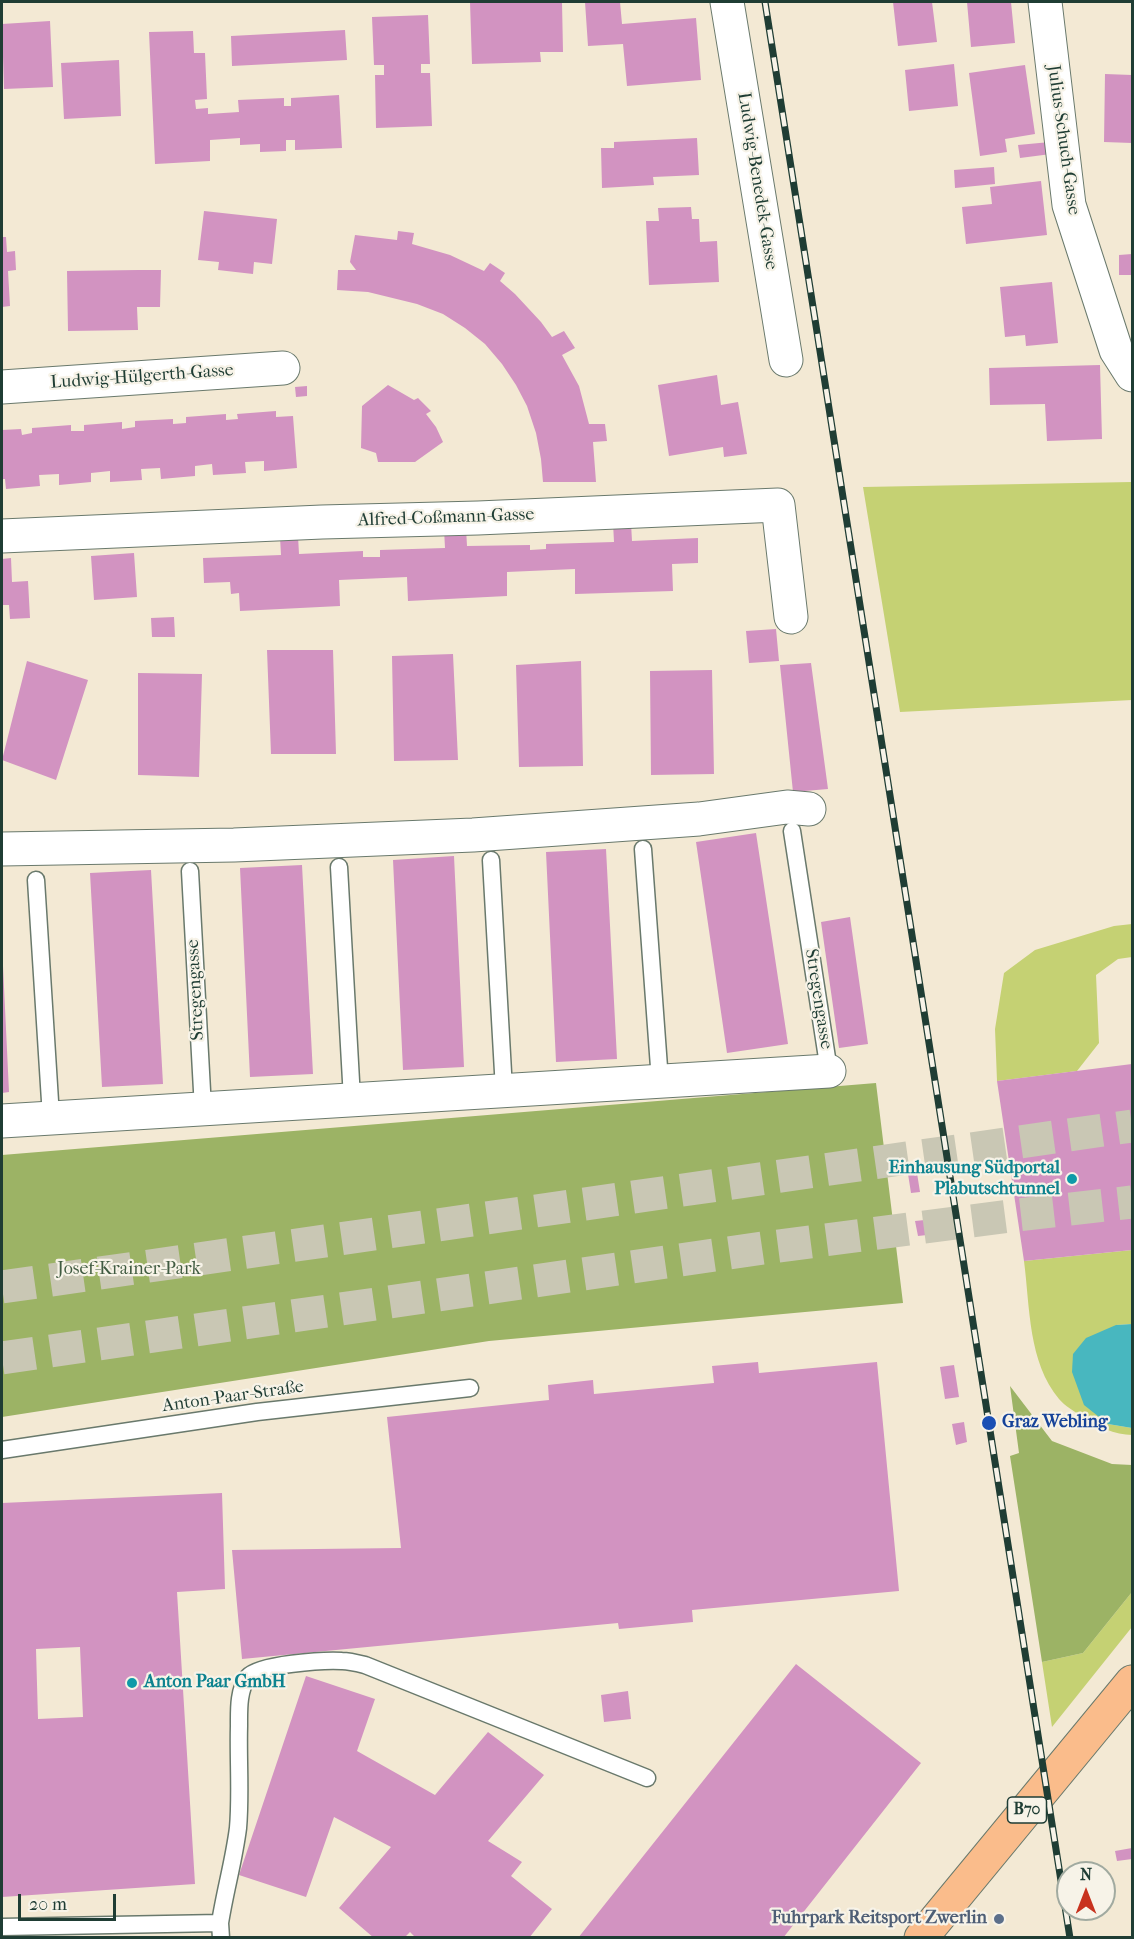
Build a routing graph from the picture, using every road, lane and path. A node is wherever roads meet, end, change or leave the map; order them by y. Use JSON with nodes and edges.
{"nodes":[{"id":1,"x":727,"y":2,"type":"edge"},
{"id":2,"x":1045,"y":2,"type":"edge"},
{"id":3,"x":786,"y":360,"type":"dead end"},
{"id":4,"x":283,"y":368,"type":"dead end"},
{"id":5,"x":1132,"y":375,"type":"edge"},
{"id":6,"x":2,"y":387,"type":"edge"},
{"id":7,"x":2,"y":536,"type":"edge"},
{"id":8,"x":790,"y":617,"type":"dead end"},
{"id":9,"x":800,"y":820,"type":"joint"},
{"id":10,"x":2,"y":849,"type":"edge"},
{"id":11,"x":643,"y":849,"type":"dead end"},
{"id":12,"x":491,"y":860,"type":"dead end"},
{"id":13,"x":339,"y":867,"type":"dead end"},
{"id":14,"x":190,"y":871,"type":"dead end"},
{"id":15,"x":36,"y":880,"type":"dead end"},
{"id":16,"x":829,"y":1071,"type":"joint"},
{"id":17,"x":660,"y":1081,"type":"junction"},
{"id":18,"x":504,"y":1090,"type":"junction"},
{"id":19,"x":352,"y":1099,"type":"junction"},
{"id":20,"x":203,"y":1109,"type":"junction"},
{"id":21,"x":51,"y":1117,"type":"junction"},
{"id":22,"x":2,"y":1121,"type":"edge"},
{"id":23,"x":470,"y":1388,"type":"dead end"},
{"id":24,"x":2,"y":1450,"type":"edge"},
{"id":25,"x":1132,"y":1682,"type":"edge"},
{"id":26,"x":647,"y":1778,"type":"dead end"},
{"id":27,"x":2,"y":1927,"type":"edge"},
{"id":28,"x":221,"y":1930,"type":"edge"},
{"id":29,"x":921,"y":1938,"type":"edge"}],
"edges":[{"from":1,"to":3,"type":"street","name":"Ludwig-Benedek-Gasse"},
{"from":2,"to":5,"type":"street","name":"Julius-Schuch-Gasse"},
{"from":4,"to":6,"type":"street","name":"Ludwig-Hülgerth-Gasse"},
{"from":7,"to":8,"type":"street","name":"Alfred-Coßmann-Gasse"},
{"from":9,"to":10,"type":"street"},
{"from":9,"to":16,"type":"lane","name":"Stregengasse"},
{"from":11,"to":17,"type":"lane"},
{"from":12,"to":18,"type":"lane"},
{"from":13,"to":19,"type":"lane"},
{"from":14,"to":20,"type":"lane","name":"Stregengasse"},
{"from":15,"to":21,"type":"lane"},
{"from":16,"to":17,"type":"street","name":"Stregengasse"},
{"from":17,"to":18,"type":"street","name":"Stregengasse"},
{"from":18,"to":19,"type":"street","name":"Stregengasse"},
{"from":19,"to":20,"type":"street","name":"Stregengasse"},
{"from":20,"to":21,"type":"street","name":"Stregengasse"},
{"from":21,"to":22,"type":"street","name":"Stregengasse"},
{"from":23,"to":24,"type":"lane","name":"Anton-Paar-Straße"},
{"from":25,"to":29,"type":"main road","number":"B70"},
{"from":26,"to":28,"type":"lane"},
{"from":27,"to":28,"type":"lane"}]}
